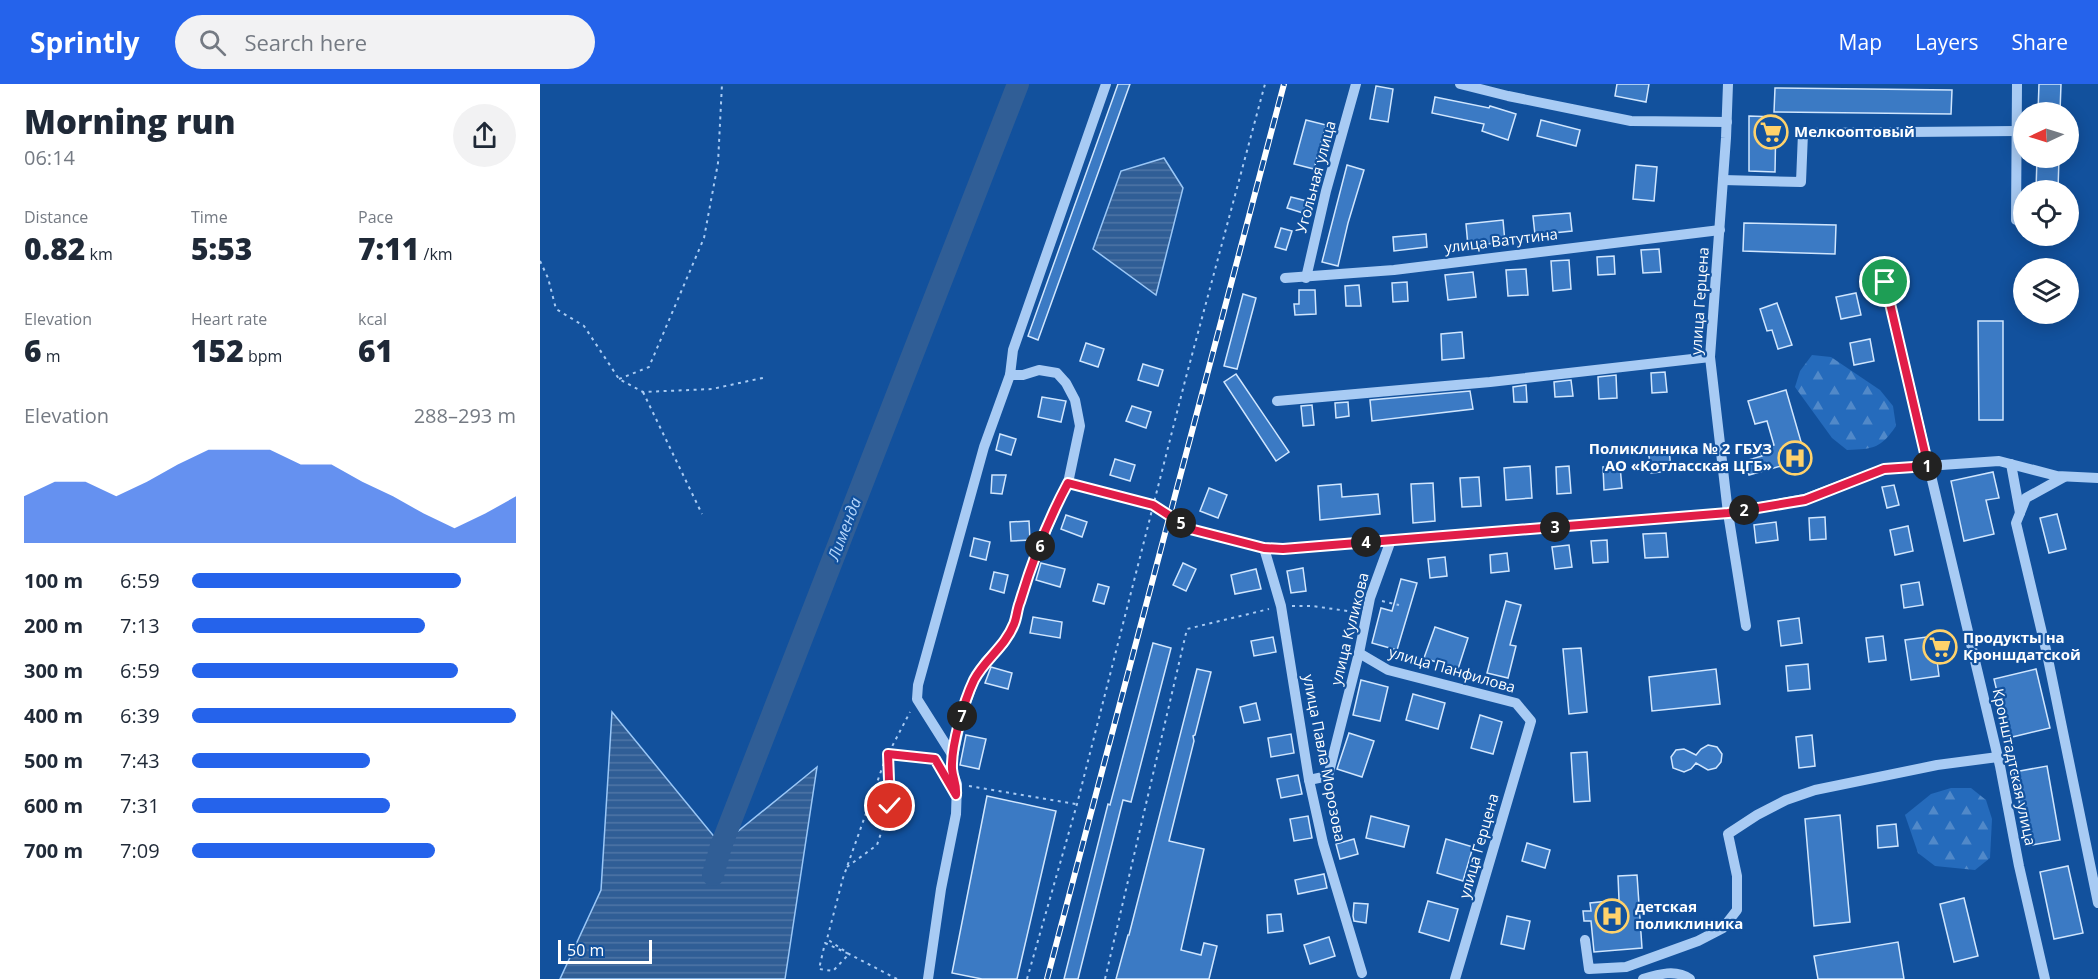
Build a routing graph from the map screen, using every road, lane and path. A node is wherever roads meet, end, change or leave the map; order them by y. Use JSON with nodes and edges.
{"nodes":[{"id":1,"x":722,"y":84,"type":"edge"},
{"id":2,"x":1106,"y":84,"type":"edge"},
{"id":3,"x":1265,"y":84,"type":"edge"},
{"id":4,"x":1356,"y":84,"type":"edge"},
{"id":5,"x":1461,"y":84,"type":"edge"},
{"id":6,"x":1728,"y":84,"type":"edge"},
{"id":7,"x":2017,"y":84,"type":"edge"},
{"id":8,"x":2017,"y":102,"type":"edge"},
{"id":9,"x":1727,"y":122,"type":"junction"},
{"id":10,"x":2013,"y":131,"type":"edge"},
{"id":11,"x":1723,"y":180,"type":"junction"},
{"id":12,"x":1720,"y":230,"type":"junction"},
{"id":13,"x":540,"y":261,"type":"edge"},
{"id":14,"x":1285,"y":278,"type":"dead end"},
{"id":15,"x":1306,"y":278,"type":"junction"},
{"id":16,"x":1885,"y":282,"type":"dead end"},
{"id":17,"x":1710,"y":357,"type":"junction"},
{"id":18,"x":1011,"y":375,"type":"junction"},
{"id":19,"x":767,"y":377,"type":"dead end"},
{"id":20,"x":619,"y":380,"type":"junction"},
{"id":21,"x":643,"y":392,"type":"junction"},
{"id":22,"x":1276,"y":401,"type":"dead end"},
{"id":23,"x":2012,"y":464,"type":"junction"},
{"id":24,"x":1928,"y":466,"type":"junction"},
{"id":25,"x":2065,"y":477,"type":"junction"},
{"id":26,"x":2098,"y":478,"type":"edge"},
{"id":27,"x":1068,"y":483,"type":"junction"},
{"id":28,"x":1153,"y":505,"type":"junction"},
{"id":29,"x":1728,"y":513,"type":"junction"},
{"id":30,"x":702,"y":514,"type":"dead end"},
{"id":31,"x":2020,"y":514,"type":"junction"},
{"id":32,"x":1190,"y":529,"type":"joint"},
{"id":33,"x":1391,"y":540,"type":"junction"},
{"id":34,"x":1264,"y":548,"type":"junction"},
{"id":35,"x":1746,"y":626,"type":"dead end"},
{"id":36,"x":1184,"y":645,"type":"dead end"},
{"id":37,"x":1359,"y":653,"type":"junction"},
{"id":38,"x":917,"y":699,"type":"junction"},
{"id":39,"x":1531,"y":721,"type":"joint"},
{"id":40,"x":888,"y":754,"type":"junction"},
{"id":41,"x":953,"y":756,"type":"junction"},
{"id":42,"x":1998,"y":757,"type":"junction"},
{"id":43,"x":945,"y":777,"type":"dead end"},
{"id":44,"x":1310,"y":780,"type":"junction"},
{"id":45,"x":957,"y":784,"type":"junction"},
{"id":46,"x":1077,"y":804,"type":"junction"},
{"id":47,"x":847,"y":867,"type":"junction"},
{"id":48,"x":2098,"y":903,"type":"edge"},
{"id":49,"x":1585,"y":940,"type":"dead end"},
{"id":50,"x":849,"y":954,"type":"junction"},
{"id":51,"x":1362,"y":973,"type":"dead end"},
{"id":52,"x":897,"y":979,"type":"edge"},
{"id":53,"x":928,"y":979,"type":"edge"},
{"id":54,"x":1027,"y":979,"type":"edge"},
{"id":55,"x":1105,"y":979,"type":"edge"},
{"id":56,"x":1455,"y":979,"type":"edge"},
{"id":57,"x":1643,"y":979,"type":"edge"},
{"id":58,"x":1690,"y":979,"type":"edge"},
{"id":59,"x":2045,"y":979,"type":"edge"}],
"edges":[{"from":1,"to":20,"type":"path"},
{"from":2,"to":18,"type":"street"},
{"from":3,"to":28,"type":"path"},
{"from":4,"to":15,"type":"street","name":"Угольная улица"},
{"from":5,"to":9,"type":"street"},
{"from":6,"to":9,"type":"street","name":"улица Герцена"},
{"from":7,"to":8,"type":"street"},
{"from":9,"to":11,"type":"street","name":"улица Герцена"},
{"from":10,"to":11,"type":"street"},
{"from":11,"to":12,"type":"street","name":"улица Герцена"},
{"from":12,"to":15,"type":"street","name":"улица Ватутина"},
{"from":12,"to":17,"type":"street","name":"улица Герцена"},
{"from":13,"to":20,"type":"path"},
{"from":14,"to":15,"type":"street","name":"улица Ватутина"},
{"from":16,"to":24,"type":"street","name":"Кронштадтская улица"},
{"from":17,"to":22,"type":"street"},
{"from":17,"to":29,"type":"street","name":"улица Герцена"},
{"from":18,"to":27,"type":"street"},
{"from":18,"to":38,"type":"street"},
{"from":19,"to":21,"type":"path"},
{"from":20,"to":21,"type":"path"},
{"from":21,"to":30,"type":"path"},
{"from":23,"to":24,"type":"street"},
{"from":23,"to":25,"type":"street"},
{"from":23,"to":31,"type":"street"},
{"from":24,"to":29,"type":"street"},
{"from":24,"to":42,"type":"street","name":"Кронштадтская улица"},
{"from":25,"to":26,"type":"street"},
{"from":25,"to":31,"type":"street"},
{"from":27,"to":28,"type":"path"},
{"from":27,"to":41,"type":"street"},
{"from":28,"to":32,"type":"path"},
{"from":28,"to":46,"type":"path"},
{"from":29,"to":33,"type":"street"},
{"from":29,"to":35,"type":"street","name":"улица Герцена"},
{"from":31,"to":48,"type":"street"},
{"from":32,"to":34,"type":"street"},
{"from":33,"to":34,"type":"street"},
{"from":33,"to":37,"type":"street","name":"улица Куликова"},
{"from":34,"to":44,"type":"street","name":"улица Павла Морозова"},
{"from":36,"to":55,"type":"path"},
{"from":37,"to":39,"type":"street","name":"улица Панфилова"},
{"from":37,"to":44,"type":"street","name":"улица Куликова"},
{"from":38,"to":40,"type":"path"},
{"from":38,"to":41,"type":"street"},
{"from":39,"to":56,"type":"street","name":"улица Герцена"},
{"from":40,"to":43,"type":"path"},
{"from":40,"to":47,"type":"path"},
{"from":40,"to":47,"type":"path"},
{"from":41,"to":45,"type":"street"},
{"from":42,"to":49,"type":"street"},
{"from":42,"to":59,"type":"street","name":"Кронштадтская улица"},
{"from":44,"to":51,"type":"street","name":"улица Павла Морозова"},
{"from":45,"to":46,"type":"path"},
{"from":45,"to":53,"type":"street"},
{"from":46,"to":54,"type":"path"},
{"from":47,"to":50,"type":"path"},
{"from":50,"to":50,"type":"path"},
{"from":50,"to":52,"type":"path"},
{"from":57,"to":58,"type":"street"}]}
